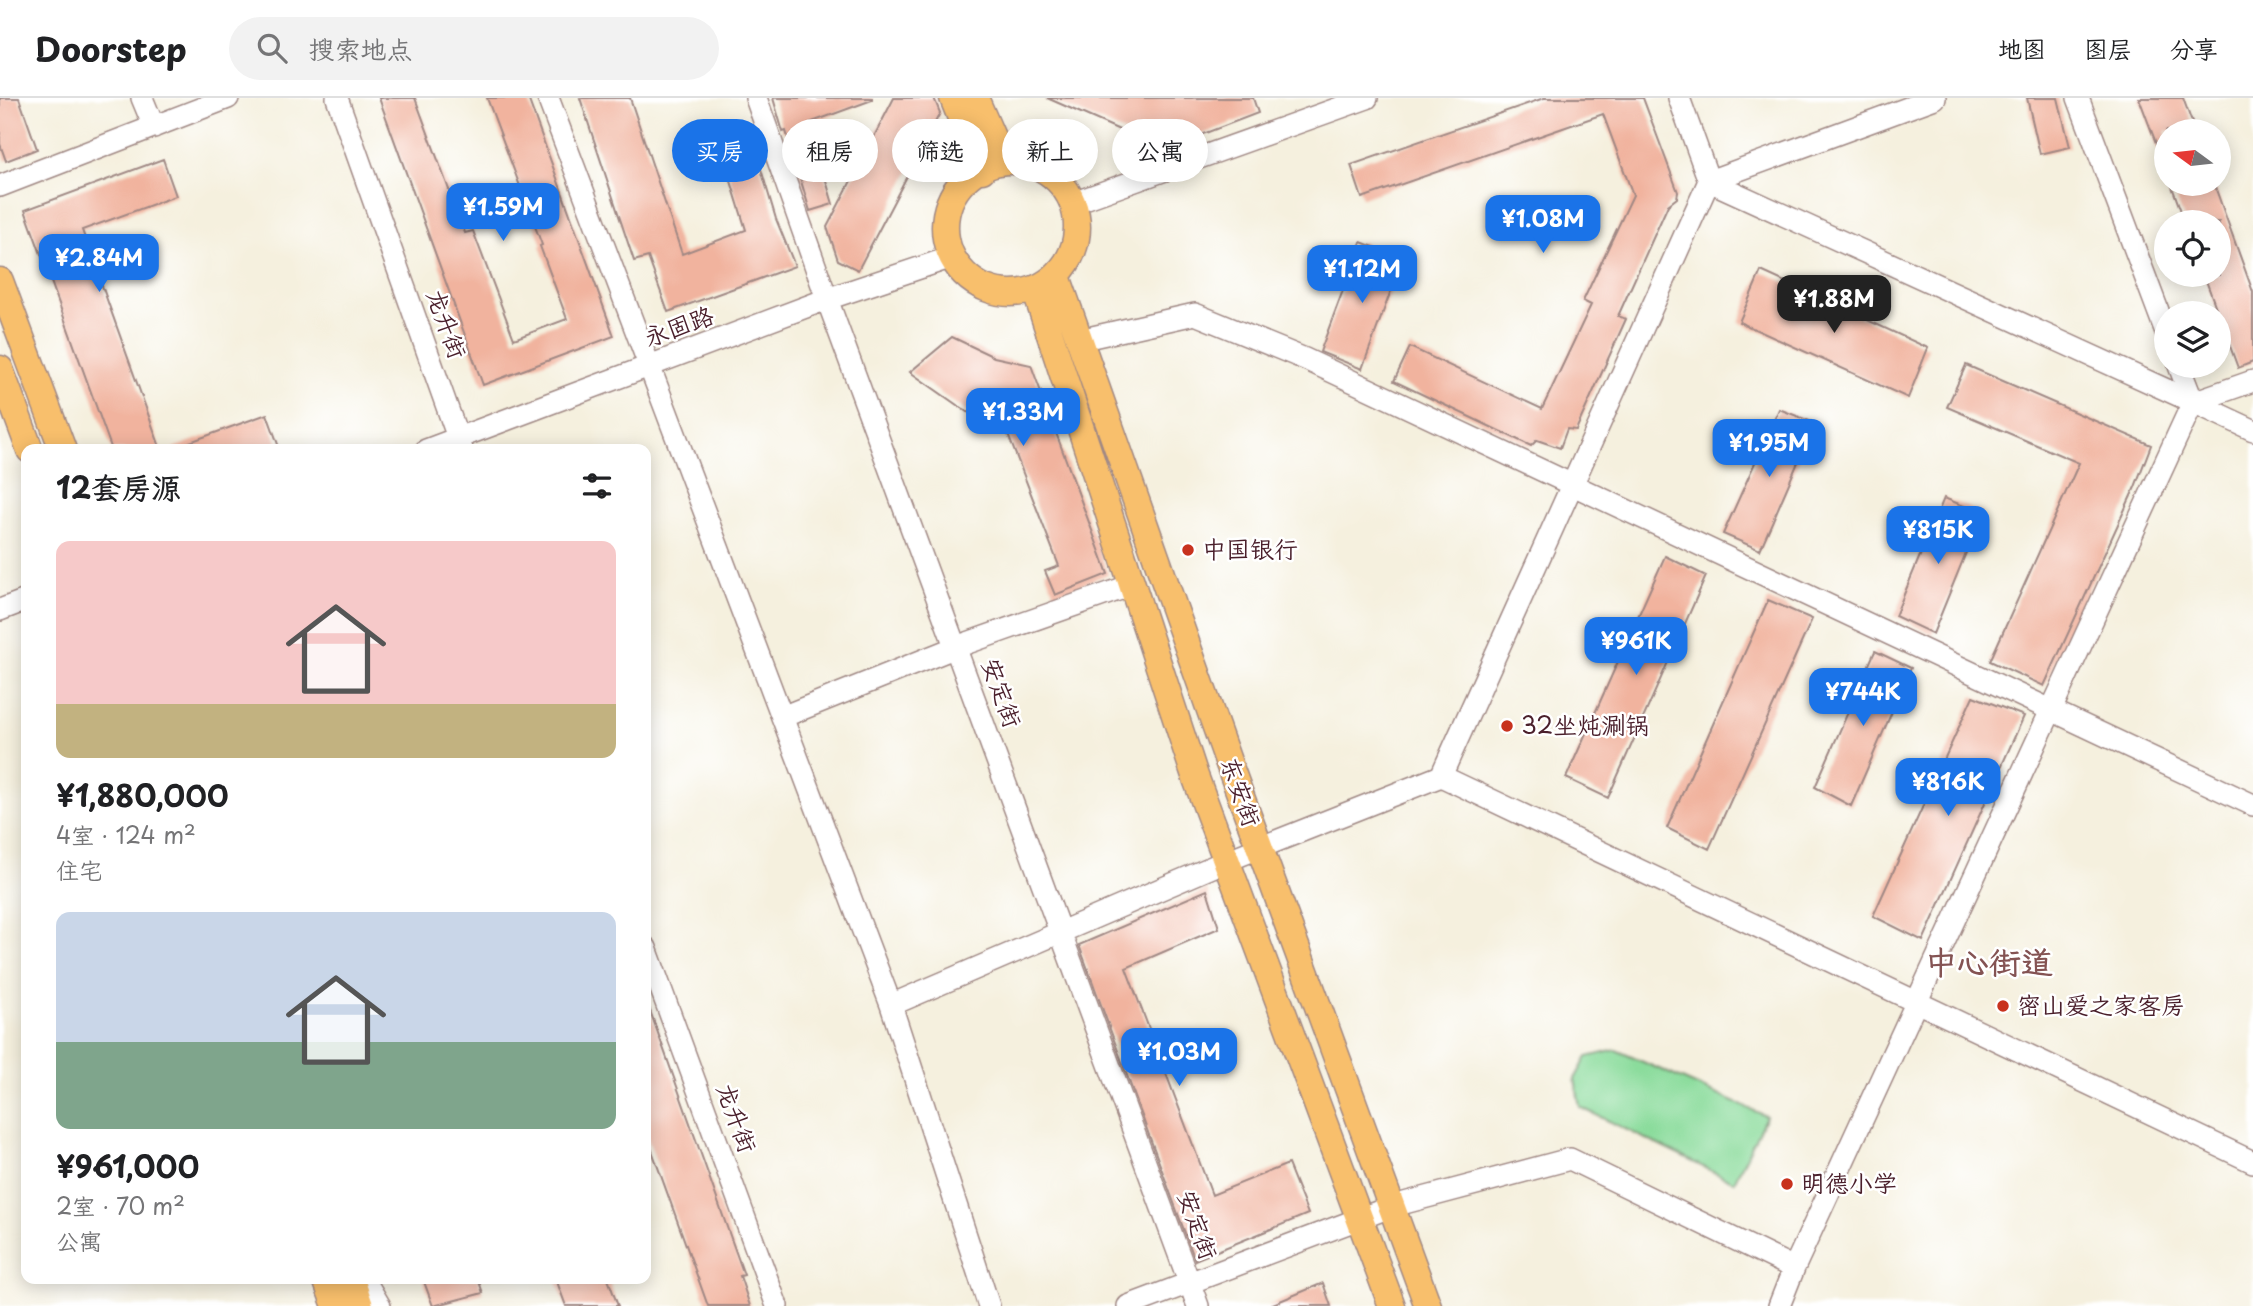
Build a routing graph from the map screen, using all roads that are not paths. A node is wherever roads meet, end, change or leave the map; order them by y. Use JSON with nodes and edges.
{"nodes":[{"id":1,"x":142,"y":98,"type":"edge"},
{"id":2,"x":228,"y":98,"type":"edge"},
{"id":3,"x":337,"y":98,"type":"edge"},
{"id":4,"x":548,"y":98,"type":"edge"},
{"id":5,"x":756,"y":98,"type":"edge"},
{"id":6,"x":953,"y":98,"type":"edge"},
{"id":7,"x":975,"y":98,"type":"edge"},
{"id":8,"x":1367,"y":98,"type":"edge"},
{"id":9,"x":1679,"y":98,"type":"edge"},
{"id":10,"x":1935,"y":98,"type":"edge"},
{"id":11,"x":2078,"y":98,"type":"edge"},
{"id":12,"x":153,"y":127,"type":"junction"},
{"id":13,"x":992,"y":165,"type":"junction"},
{"id":14,"x":1709,"y":181,"type":"junction"},
{"id":15,"x":0,"y":186,"type":"edge"},
{"id":16,"x":1073,"y":203,"type":"junction"},
{"id":17,"x":952,"y":257,"type":"junction"},
{"id":18,"x":0,"y":281,"type":"edge"},
{"id":19,"x":1046,"y":282,"type":"junction"},
{"id":20,"x":827,"y":299,"type":"junction"},
{"id":21,"x":2154,"y":301,"type":"edge"},
{"id":22,"x":1079,"y":340,"type":"junction"},
{"id":23,"x":649,"y":366,"type":"junction"},
{"id":24,"x":0,"y":369,"type":"edge"},
{"id":25,"x":2184,"y":378,"type":"edge"},
{"id":26,"x":2253,"y":381,"type":"edge"},
{"id":27,"x":2193,"y":402,"type":"junction"},
{"id":28,"x":2253,"y":430,"type":"edge"},
{"id":29,"x":28,"y":444,"type":"edge"},
{"id":30,"x":61,"y":444,"type":"edge"},
{"id":31,"x":461,"y":444,"type":"edge"},
{"id":32,"x":1572,"y":486,"type":"junction"},
{"id":33,"x":1132,"y":585,"type":"junction"},
{"id":34,"x":21,"y":602,"type":"edge"},
{"id":35,"x":0,"y":610,"type":"edge"},
{"id":36,"x":956,"y":647,"type":"junction"},
{"id":37,"x":2051,"y":710,"type":"junction"},
{"id":38,"x":782,"y":717,"type":"junction"},
{"id":39,"x":1441,"y":776,"type":"junction"},
{"id":40,"x":2253,"y":805,"type":"edge"},
{"id":41,"x":1260,"y":847,"type":"junction"},
{"id":42,"x":1226,"y":861,"type":"junction"},
{"id":43,"x":1060,"y":932,"type":"junction"},
{"id":44,"x":651,"y":962,"type":"edge"},
{"id":45,"x":1916,"y":1002,"type":"junction"},
{"id":46,"x":891,"y":1005,"type":"junction"},
{"id":47,"x":2253,"y":1162,"type":"edge"},
{"id":48,"x":1393,"y":1206,"type":"junction"},
{"id":49,"x":1358,"y":1219,"type":"junction"},
{"id":50,"x":1794,"y":1268,"type":"junction"},
{"id":51,"x":1190,"y":1283,"type":"junction"},
{"id":52,"x":319,"y":1284,"type":"edge"},
{"id":53,"x":328,"y":1284,"type":"edge"},
{"id":54,"x":353,"y":1284,"type":"edge"},
{"id":55,"x":367,"y":1284,"type":"edge"},
{"id":56,"x":322,"y":1306,"type":"edge"},
{"id":57,"x":336,"y":1306,"type":"edge"},
{"id":58,"x":360,"y":1306,"type":"edge"},
{"id":59,"x":380,"y":1306,"type":"edge"},
{"id":60,"x":777,"y":1306,"type":"edge"},
{"id":61,"x":989,"y":1306,"type":"edge"},
{"id":62,"x":1128,"y":1306,"type":"edge"},
{"id":63,"x":1198,"y":1306,"type":"edge"},
{"id":64,"x":1391,"y":1306,"type":"edge"},
{"id":65,"x":1428,"y":1306,"type":"edge"},
{"id":66,"x":1779,"y":1306,"type":"edge"}],
"edges":[{"from":1,"to":12,"type":"street"},
{"from":2,"to":12,"type":"street"},
{"from":3,"to":31,"type":"street","name":"龙升街"},
{"from":4,"to":23,"type":"street"},
{"from":5,"to":20,"type":"street","name":"安定街"},
{"from":6,"to":13,"type":"main road"},
{"from":7,"to":13,"type":"main road"},
{"from":8,"to":16,"type":"street"},
{"from":9,"to":14,"type":"street"},
{"from":10,"to":14,"type":"street"},
{"from":11,"to":21,"type":"street"},
{"from":12,"to":15,"type":"street"},
{"from":13,"to":16,"type":"main road"},
{"from":13,"to":17,"type":"main road"},
{"from":14,"to":27,"type":"street"},
{"from":14,"to":32,"type":"street"},
{"from":16,"to":19,"type":"main road"},
{"from":17,"to":19,"type":"main road"},
{"from":17,"to":20,"type":"street","name":"永固路"},
{"from":18,"to":30,"type":"main road"},
{"from":19,"to":22,"type":"main road","name":"东安街"},
{"from":19,"to":33,"type":"main road","name":"东安街"},
{"from":20,"to":23,"type":"street","name":"永固路"},
{"from":20,"to":36,"type":"street","name":"安定街"},
{"from":22,"to":32,"type":"street"},
{"from":22,"to":41,"type":"main road","name":"东安街"},
{"from":23,"to":31,"type":"street","name":"永固路"},
{"from":23,"to":38,"type":"street"},
{"from":24,"to":29,"type":"main road"},
{"from":25,"to":27,"type":"street"},
{"from":26,"to":27,"type":"street"},
{"from":27,"to":28,"type":"street"},
{"from":27,"to":37,"type":"street"},
{"from":32,"to":37,"type":"street"},
{"from":32,"to":39,"type":"street"},
{"from":33,"to":36,"type":"street"},
{"from":33,"to":42,"type":"main road","name":"东安街"},
{"from":34,"to":35,"type":"street"},
{"from":36,"to":38,"type":"street"},
{"from":36,"to":43,"type":"street","name":"安定街"},
{"from":37,"to":40,"type":"street"},
{"from":37,"to":45,"type":"street"},
{"from":38,"to":46,"type":"street"},
{"from":39,"to":41,"type":"street"},
{"from":39,"to":45,"type":"street"},
{"from":41,"to":42,"type":"street"},
{"from":41,"to":48,"type":"main road","name":"东安街"},
{"from":42,"to":43,"type":"street"},
{"from":42,"to":49,"type":"main road","name":"东安街"},
{"from":43,"to":46,"type":"street"},
{"from":43,"to":51,"type":"street","name":"安定街"},
{"from":44,"to":60,"type":"street","name":"龙升街"},
{"from":45,"to":47,"type":"street"},
{"from":45,"to":50,"type":"street"},
{"from":46,"to":61,"type":"street"},
{"from":48,"to":49,"type":"street"},
{"from":48,"to":50,"type":"street"},
{"from":48,"to":65,"type":"main road","name":"东安街"},
{"from":49,"to":51,"type":"street"},
{"from":49,"to":64,"type":"main road","name":"东安街"},
{"from":50,"to":66,"type":"street"},
{"from":51,"to":62,"type":"street"},
{"from":51,"to":63,"type":"street","name":"安定街"},
{"from":52,"to":56,"type":"street"},
{"from":53,"to":57,"type":"main road"},
{"from":54,"to":58,"type":"main road"},
{"from":55,"to":59,"type":"street"}]}
